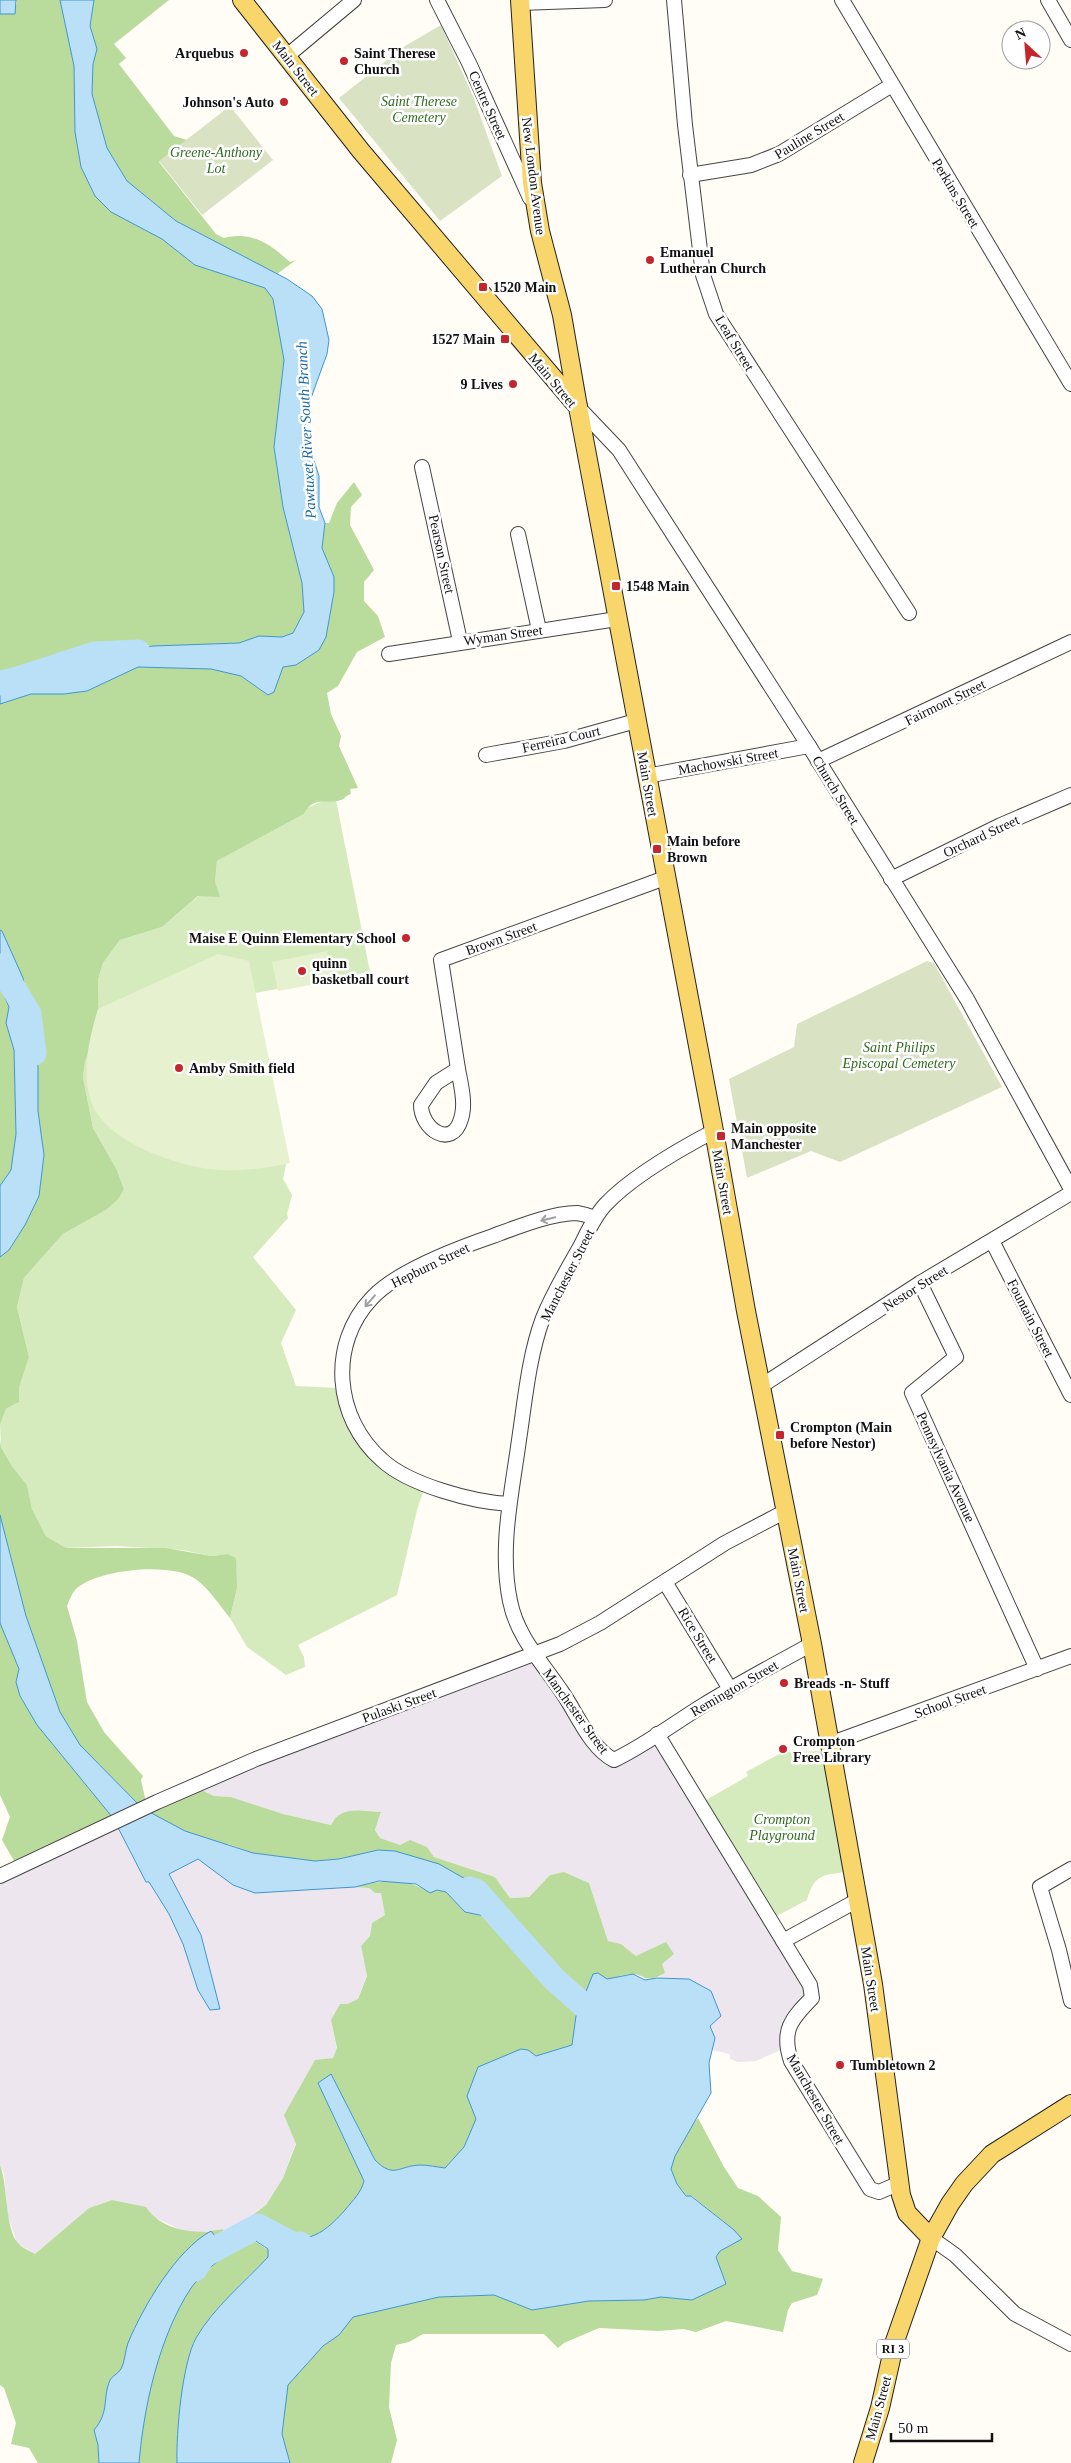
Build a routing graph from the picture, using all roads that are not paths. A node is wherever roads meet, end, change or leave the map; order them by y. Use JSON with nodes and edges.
{"nodes":[{"id":1,"x":242,"y":0,"type":"edge"},
{"id":2,"x":354,"y":0,"type":"edge"},
{"id":3,"x":437,"y":0,"type":"edge"},
{"id":4,"x":605,"y":0,"type":"edge"},
{"id":5,"x":674,"y":0,"type":"edge"},
{"id":6,"x":842,"y":0,"type":"edge"},
{"id":7,"x":1048,"y":0,"type":"edge"},
{"id":8,"x":520,"y":1,"type":"edge"},
{"id":9,"x":1071,"y":40,"type":"edge"},
{"id":10,"x":287,"y":56,"type":"junction"},
{"id":11,"x":892,"y":84,"type":"junction"},
{"id":12,"x":690,"y":175,"type":"junction"},
{"id":13,"x":536,"y":212,"type":"junction"},
{"id":14,"x":1071,"y":384,"type":"edge"},
{"id":15,"x":578,"y":407,"type":"junction"},
{"id":16,"x":422,"y":467,"type":"dead end"},
{"id":17,"x":518,"y":534,"type":"dead end"},
{"id":18,"x":909,"y":613,"type":"dead end"},
{"id":19,"x":617,"y":619,"type":"junction"},
{"id":20,"x":539,"y":630,"type":"junction"},
{"id":21,"x":460,"y":642,"type":"junction"},
{"id":22,"x":1071,"y":642,"type":"edge"},
{"id":23,"x":389,"y":654,"type":"dead end"},
{"id":24,"x":636,"y":721,"type":"junction"},
{"id":25,"x":810,"y":746,"type":"junction"},
{"id":26,"x":486,"y":755,"type":"dead end"},
{"id":27,"x":818,"y":761,"type":"junction"},
{"id":28,"x":646,"y":776,"type":"junction"},
{"id":29,"x":1071,"y":795,"type":"edge"},
{"id":30,"x":665,"y":878,"type":"junction"},
{"id":31,"x":891,"y":879,"type":"junction"},
{"id":32,"x":458,"y":1069,"type":"dead end"},
{"id":33,"x":714,"y":1131,"type":"junction"},
{"id":34,"x":1071,"y":1189,"type":"edge"},
{"id":35,"x":1071,"y":1194,"type":"edge"},
{"id":36,"x":596,"y":1218,"type":"junction"},
{"id":37,"x":992,"y":1241,"type":"junction"},
{"id":38,"x":920,"y":1283,"type":"junction"},
{"id":39,"x":761,"y":1386,"type":"junction"},
{"id":40,"x":1071,"y":1395,"type":"edge"},
{"id":41,"x":509,"y":1504,"type":"junction"},
{"id":42,"x":786,"y":1510,"type":"junction"},
{"id":43,"x":665,"y":1582,"type":"junction"},
{"id":44,"x":812,"y":1644,"type":"junction"},
{"id":45,"x":534,"y":1654,"type":"junction"},
{"id":46,"x":1071,"y":1656,"type":"edge"},
{"id":47,"x":1037,"y":1669,"type":"junction"},
{"id":48,"x":730,"y":1689,"type":"junction"},
{"id":49,"x":658,"y":1734,"type":"junction"},
{"id":50,"x":829,"y":1744,"type":"junction"},
{"id":51,"x":1071,"y":1869,"type":"edge"},
{"id":52,"x":0,"y":1876,"type":"edge"},
{"id":53,"x":858,"y":1900,"type":"junction"},
{"id":54,"x":783,"y":1941,"type":"junction"},
{"id":55,"x":1071,"y":2001,"type":"edge"},
{"id":56,"x":1071,"y":2104,"type":"edge"},
{"id":57,"x":900,"y":2183,"type":"junction"},
{"id":58,"x":930,"y":2238,"type":"junction"},
{"id":59,"x":1071,"y":2344,"type":"edge"},
{"id":60,"x":863,"y":2463,"type":"edge"}],
"edges":[{"from":1,"to":10,"type":"main road","name":"Main Street"},
{"from":2,"to":10,"type":"street"},
{"from":3,"to":13,"type":"street","name":"Centre Street"},
{"from":4,"to":8,"type":"street"},
{"from":5,"to":12,"type":"street","name":"Leaf Street"},
{"from":6,"to":11,"type":"street","name":"Perkins Street"},
{"from":7,"to":9,"type":"street"},
{"from":8,"to":13,"type":"main road","name":"New London Avenue"},
{"from":10,"to":15,"type":"main road","name":"Main Street"},
{"from":11,"to":12,"type":"street","name":"Pauline Street"},
{"from":11,"to":14,"type":"street","name":"Perkins Street"},
{"from":12,"to":18,"type":"street","name":"Leaf Street"},
{"from":13,"to":15,"type":"main road","name":"New London Avenue"},
{"from":15,"to":19,"type":"main road","name":"Main Street"},
{"from":15,"to":25,"type":"street","name":"Church Street"},
{"from":16,"to":21,"type":"street","name":"Pearson Street"},
{"from":17,"to":20,"type":"street"},
{"from":19,"to":20,"type":"street","name":"Wyman Street"},
{"from":19,"to":24,"type":"main road","name":"Main Street"},
{"from":20,"to":21,"type":"street","name":"Wyman Street"},
{"from":21,"to":23,"type":"street","name":"Wyman Street"},
{"from":22,"to":27,"type":"street","name":"Fairmont Street"},
{"from":24,"to":26,"type":"street","name":"Ferreira Court"},
{"from":24,"to":28,"type":"main road","name":"Main Street"},
{"from":25,"to":27,"type":"street","name":"Church Street"},
{"from":25,"to":28,"type":"street","name":"Machowski Street"},
{"from":27,"to":31,"type":"street","name":"Church Street"},
{"from":28,"to":30,"type":"main road","name":"Main Street"},
{"from":29,"to":31,"type":"street","name":"Orchard Street"},
{"from":30,"to":32,"type":"street","name":"Brown Street"},
{"from":30,"to":33,"type":"main road","name":"Main Street"},
{"from":31,"to":34,"type":"street","name":"Church Street"},
{"from":33,"to":36,"type":"street","name":"Manchester Street"},
{"from":33,"to":39,"type":"main road","name":"Main Street"},
{"from":35,"to":37,"type":"street","name":"Nestor Street"},
{"from":36,"to":41,"type":"street","name":"Manchester Street"},
{"from":36,"to":41,"type":"street","name":"Hepburn Street","one_way":true},
{"from":37,"to":38,"type":"street","name":"Nestor Street"},
{"from":37,"to":40,"type":"street","name":"Fountain Street"},
{"from":38,"to":39,"type":"street","name":"Nestor Street"},
{"from":38,"to":47,"type":"street","name":"Pennsylvania Avenue"},
{"from":39,"to":42,"type":"main road","name":"Main Street"},
{"from":41,"to":45,"type":"street","name":"Manchester Street"},
{"from":42,"to":43,"type":"street","name":"Pulaski Street"},
{"from":42,"to":44,"type":"main road","name":"Main Street"},
{"from":43,"to":45,"type":"street","name":"Pulaski Street"},
{"from":43,"to":48,"type":"street","name":"Rice Street"},
{"from":44,"to":48,"type":"street","name":"Remington Street"},
{"from":44,"to":50,"type":"main road","name":"Main Street"},
{"from":45,"to":49,"type":"street","name":"Manchester Street"},
{"from":45,"to":52,"type":"street","name":"Pulaski Street"},
{"from":46,"to":47,"type":"street","name":"School Street"},
{"from":47,"to":50,"type":"street","name":"School Street"},
{"from":48,"to":49,"type":"street","name":"Remington Street"},
{"from":49,"to":54,"type":"street","name":"Manchester Street"},
{"from":50,"to":53,"type":"main road","name":"Main Street"},
{"from":51,"to":55,"type":"street"},
{"from":53,"to":54,"type":"street"},
{"from":53,"to":57,"type":"main road","name":"Main Street"},
{"from":54,"to":57,"type":"street","name":"Manchester Street"},
{"from":56,"to":58,"type":"main road","number":"RI 3"},
{"from":57,"to":58,"type":"main road","name":"Main Street"},
{"from":58,"to":59,"type":"street"},
{"from":58,"to":60,"type":"main road","name":"Main Street","number":"RI 3"}]}
